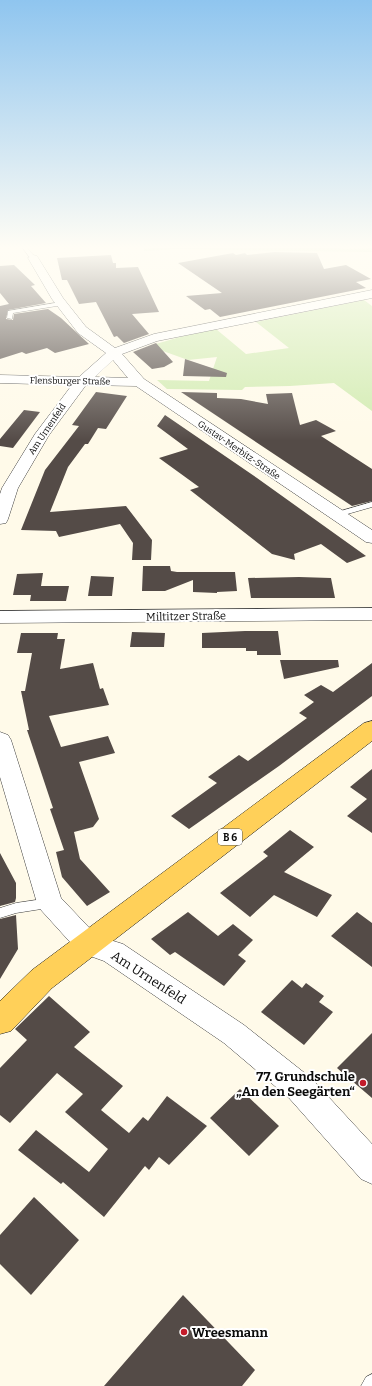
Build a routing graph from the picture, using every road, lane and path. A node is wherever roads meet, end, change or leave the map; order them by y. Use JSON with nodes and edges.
{"nodes":[{"id":1,"x":12,"y":312,"type":"edge"},
{"id":2,"x":67,"y":312,"type":"edge"},
{"id":3,"x":284,"y":312,"type":"edge"},
{"id":4,"x":10,"y":318,"type":"dead end"},
{"id":5,"x":114,"y":353,"type":"junction"},
{"id":6,"x":0,"y":379,"type":"edge"},
{"id":7,"x":81,"y":382,"type":"junction"},
{"id":8,"x":139,"y":382,"type":"junction"},
{"id":9,"x":372,"y":504,"type":"edge"},
{"id":10,"x":337,"y":515,"type":"junction"},
{"id":11,"x":0,"y":519,"type":"edge"},
{"id":12,"x":372,"y":538,"type":"edge"},
{"id":13,"x":372,"y":614,"type":"edge"},
{"id":14,"x":0,"y":617,"type":"edge"},
{"id":15,"x":372,"y":729,"type":"edge"},
{"id":16,"x":0,"y":740,"type":"edge"},
{"id":17,"x":50,"y":902,"type":"junction"},
{"id":18,"x":0,"y":913,"type":"edge"},
{"id":19,"x":88,"y":944,"type":"junction"},
{"id":20,"x":0,"y":1021,"type":"edge"},
{"id":21,"x":372,"y":1168,"type":"edge"},
{"id":22,"x":372,"y":1383,"type":"edge"},
{"id":23,"x":370,"y":1386,"type":"edge"}],
"edges":[{"from":1,"to":4,"type":"lane"},
{"from":2,"to":5,"type":"street","name":"Gustav-Merbitz-Straße"},
{"from":3,"to":5,"type":"street"},
{"from":5,"to":7,"type":"street","name":"Am Urnenfeld"},
{"from":5,"to":8,"type":"street","name":"Gustav-Merbitz-Straße"},
{"from":6,"to":7,"type":"street","name":"Flensburger Straße"},
{"from":7,"to":8,"type":"street","name":"Flensburger Straße"},
{"from":7,"to":11,"type":"street","name":"Am Urnenfeld"},
{"from":8,"to":10,"type":"street","name":"Gustav-Merbitz-Straße"},
{"from":9,"to":10,"type":"lane"},
{"from":10,"to":12,"type":"street","name":"Gustav-Merbitz-Straße"},
{"from":13,"to":14,"type":"street","name":"Miltitzer Straße"},
{"from":15,"to":19,"type":"main road","number":"B 6"},
{"from":16,"to":17,"type":"street"},
{"from":17,"to":18,"type":"lane"},
{"from":17,"to":19,"type":"street"},
{"from":19,"to":20,"type":"main road","number":"B 6"},
{"from":19,"to":21,"type":"street","name":"Am Urnenfeld"},
{"from":22,"to":23,"type":"lane"}]}
